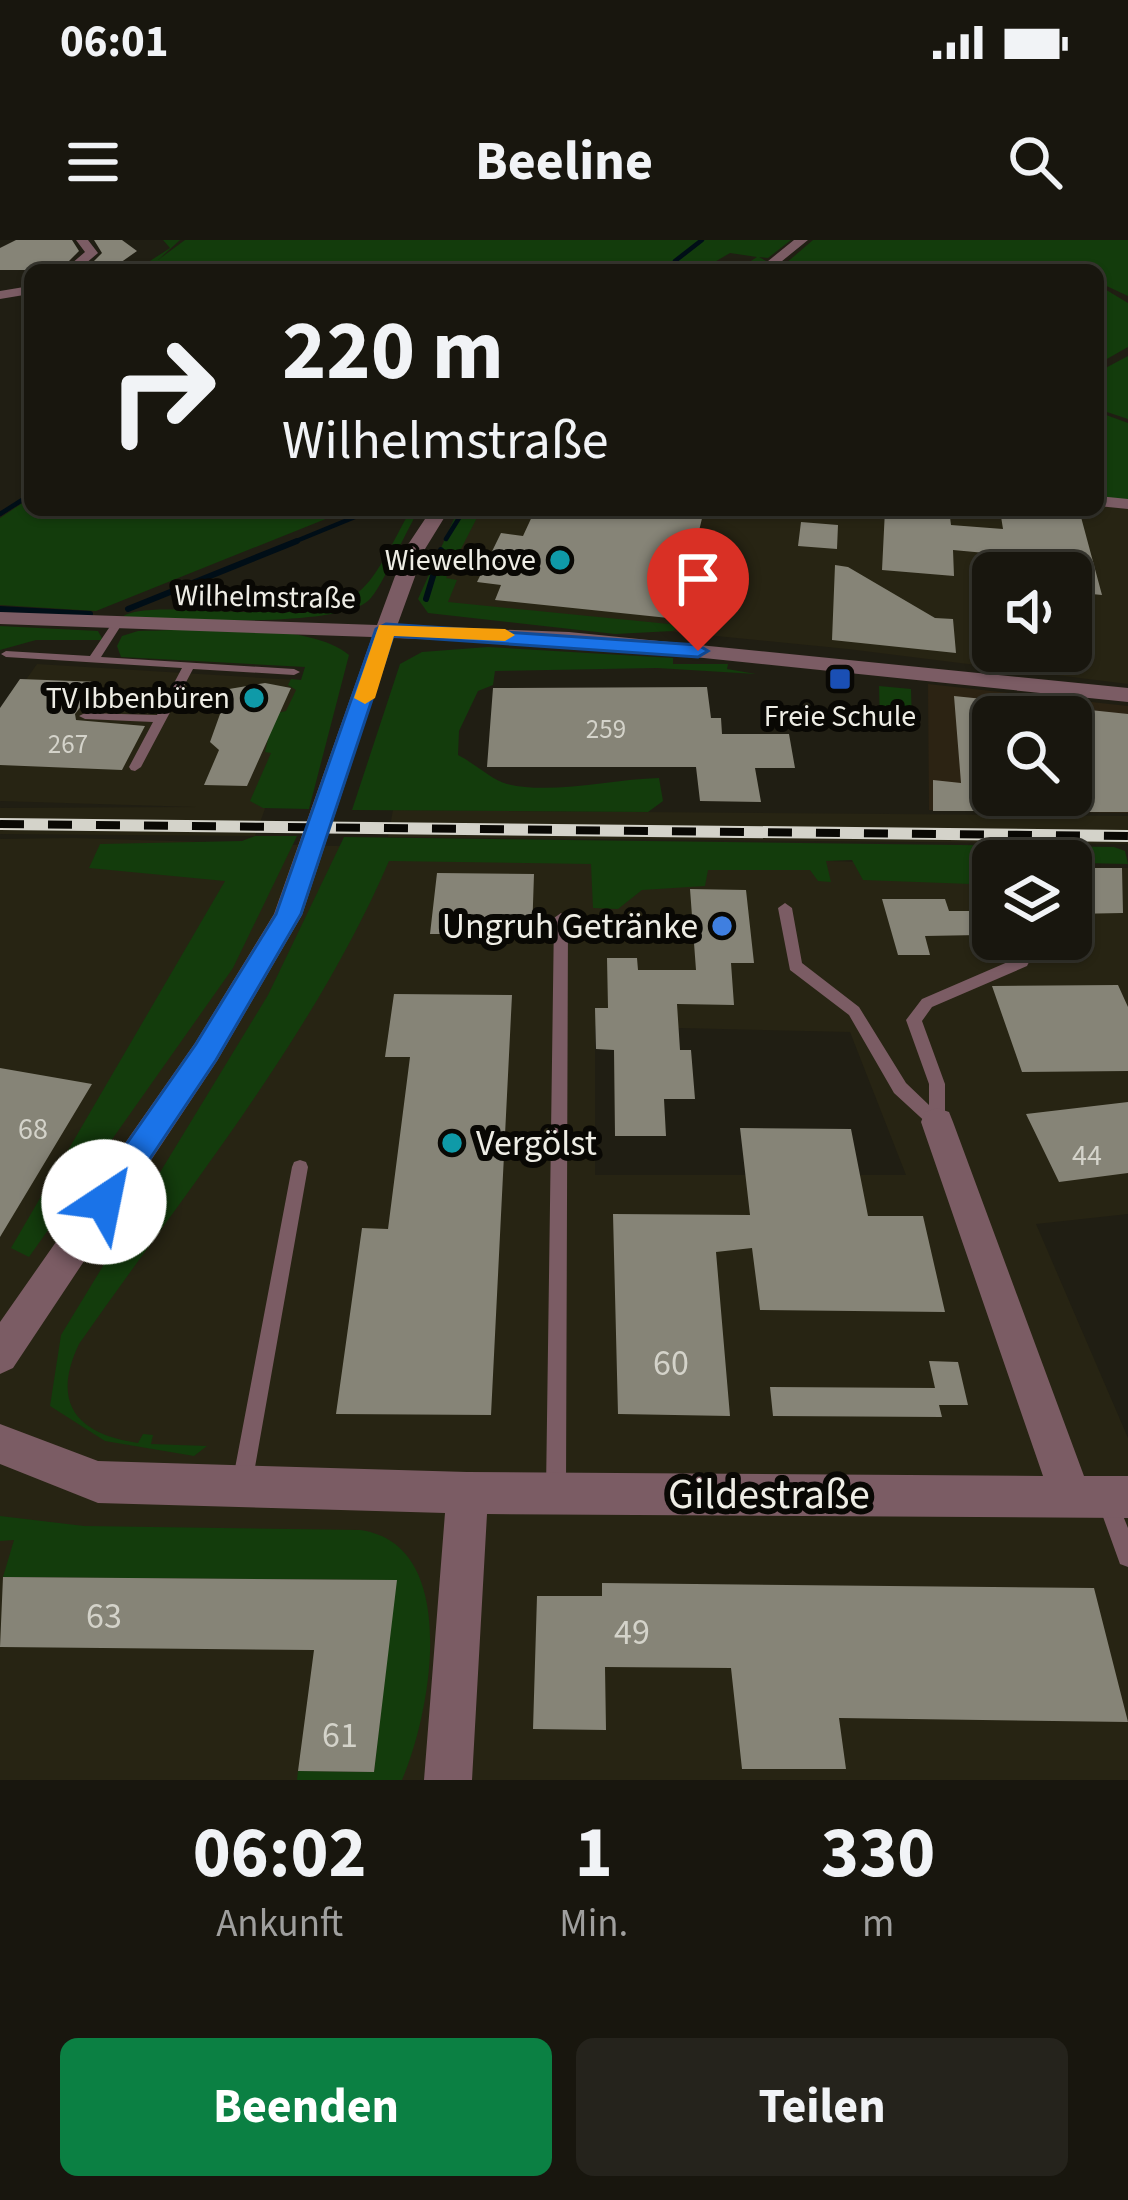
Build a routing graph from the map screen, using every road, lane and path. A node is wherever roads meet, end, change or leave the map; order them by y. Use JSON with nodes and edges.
{"nodes":[{"id":1,"x":82,"y":240,"type":"edge"},
{"id":2,"x":802,"y":240,"type":"edge"},
{"id":3,"x":78,"y":264,"type":"edge"},
{"id":4,"x":771,"y":264,"type":"edge"},
{"id":5,"x":436,"y":516,"type":"edge"},
{"id":6,"x":0,"y":618,"type":"edge"},
{"id":7,"x":117,"y":624,"type":"junction"},
{"id":8,"x":386,"y":629,"type":"junction"},
{"id":9,"x":6,"y":654,"type":"dead end"},
{"id":10,"x":94,"y":660,"type":"junction"},
{"id":11,"x":189,"y":666,"type":"junction"},
{"id":12,"x":294,"y":672,"type":"dead end"},
{"id":13,"x":1128,"y":695,"type":"edge"},
{"id":14,"x":85,"y":716,"type":"dead end"},
{"id":15,"x":161,"y":719,"type":"junction"},
{"id":16,"x":135,"y":767,"type":"dead end"},
{"id":17,"x":785,"y":908,"type":"dead end"},
{"id":18,"x":561,"y":918,"type":"dead end"},
{"id":19,"x":1022,"y":962,"type":"dead end"},
{"id":20,"x":937,"y":1122,"type":"junction"},
{"id":21,"x":300,"y":1167,"type":"dead end"},
{"id":22,"x":0,"y":1354,"type":"edge"},
{"id":23,"x":0,"y":1444,"type":"edge"},
{"id":24,"x":242,"y":1487,"type":"junction"},
{"id":25,"x":467,"y":1493,"type":"junction"},
{"id":26,"x":556,"y":1494,"type":"junction"},
{"id":27,"x":1102,"y":1497,"type":"edge"},
{"id":28,"x":1128,"y":1556,"type":"edge"},
{"id":29,"x":448,"y":1780,"type":"edge"}],
"edges":[{"from":1,"to":3,"type":"street"},
{"from":2,"to":4,"type":"street"},
{"from":5,"to":8,"type":"street"},
{"from":6,"to":7,"type":"street","name":"Wilhelmstraße"},
{"from":7,"to":8,"type":"street","name":"Wilhelmstraße"},
{"from":7,"to":10,"type":"lane"},
{"from":8,"to":13,"type":"street","name":"Wilhelmstraße"},
{"from":8,"to":22,"type":"street"},
{"from":9,"to":10,"type":"lane","name":"Wilhelmstraße"},
{"from":10,"to":11,"type":"lane","name":"Wilhelmstraße"},
{"from":11,"to":12,"type":"lane","name":"Wilhelmstraße"},
{"from":11,"to":15,"type":"lane"},
{"from":14,"to":15,"type":"lane"},
{"from":15,"to":16,"type":"lane"},
{"from":17,"to":20,"type":"lane"},
{"from":18,"to":26,"type":"lane"},
{"from":19,"to":20,"type":"lane"},
{"from":20,"to":27,"type":"street"},
{"from":21,"to":24,"type":"lane"},
{"from":23,"to":24,"type":"street","name":"Gildestraße"},
{"from":24,"to":25,"type":"street","name":"Gildestraße"},
{"from":25,"to":26,"type":"street","name":"Gildestraße"},
{"from":25,"to":29,"type":"street"},
{"from":26,"to":27,"type":"street","name":"Gildestraße"},
{"from":27,"to":28,"type":"lane"}]}
